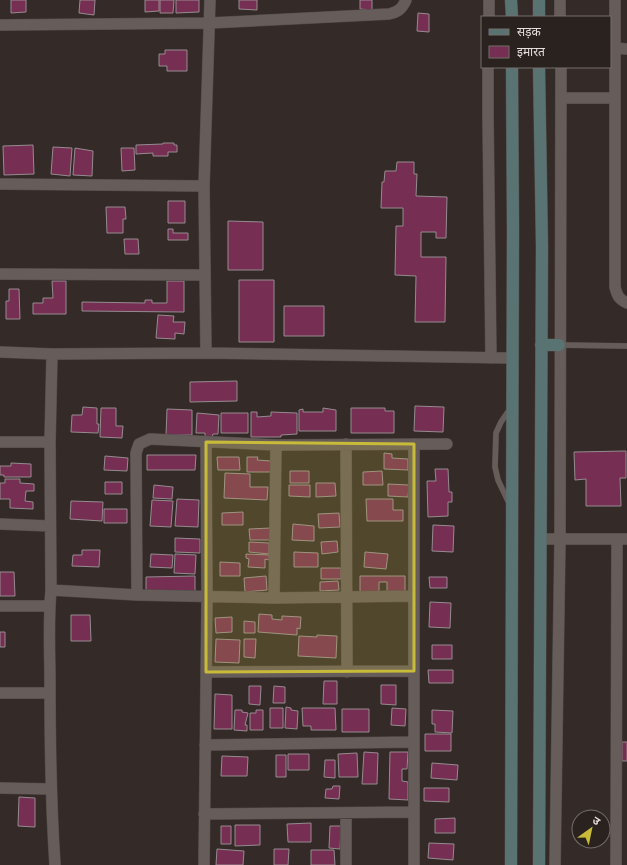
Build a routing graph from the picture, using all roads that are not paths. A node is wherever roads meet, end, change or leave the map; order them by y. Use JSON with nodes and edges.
{"nodes":[{"id":1,"x":210,"y":0,"type":"edge"},
{"id":2,"x":406,"y":0,"type":"edge"},
{"id":3,"x":489,"y":0,"type":"edge"},
{"id":4,"x":512,"y":0,"type":"edge"},
{"id":5,"x":539,"y":0,"type":"edge"},
{"id":6,"x":560,"y":0,"type":"edge"},
{"id":7,"x":615,"y":0,"type":"edge"},
{"id":8,"x":489,"y":16,"type":"edge"},
{"id":9,"x":512,"y":16,"type":"edge"},
{"id":10,"x":539,"y":16,"type":"edge"},
{"id":11,"x":560,"y":16,"type":"edge"},
{"id":12,"x":210,"y":22,"type":"junction"},
{"id":13,"x":0,"y":25,"type":"edge"},
{"id":14,"x":615,"y":48,"type":"junction"},
{"id":15,"x":627,"y":49,"type":"edge"},
{"id":16,"x":488,"y":68,"type":"edge"},
{"id":17,"x":512,"y":68,"type":"edge"},
{"id":18,"x":539,"y":68,"type":"edge"},
{"id":19,"x":561,"y":68,"type":"edge"},
{"id":20,"x":561,"y":98,"type":"junction"},
{"id":21,"x":615,"y":98,"type":"junction"},
{"id":22,"x":0,"y":184,"type":"edge"},
{"id":23,"x":204,"y":186,"type":"junction"},
{"id":24,"x":0,"y":274,"type":"edge"},
{"id":25,"x":204,"y":275,"type":"junction"},
{"id":26,"x":627,"y":303,"type":"edge"},
{"id":27,"x":541,"y":346,"type":"junction"},
{"id":28,"x":559,"y":346,"type":"junction"},
{"id":29,"x":627,"y":346,"type":"edge"},
{"id":30,"x":0,"y":352,"type":"edge"},
{"id":31,"x":206,"y":353,"type":"junction"},
{"id":32,"x":52,"y":354,"type":"junction"},
{"id":33,"x":491,"y":358,"type":"junction"},
{"id":34,"x":513,"y":358,"type":"junction"},
{"id":35,"x":512,"y":406,"type":"junction"},
{"id":36,"x":0,"y":442,"type":"edge"},
{"id":37,"x":50,"y":442,"type":"junction"},
{"id":38,"x":206,"y":442,"type":"junction"},
{"id":39,"x":346,"y":444,"type":"junction"},
{"id":40,"x":414,"y":444,"type":"junction"},
{"id":41,"x":447,"y":444,"type":"dead end"},
{"id":42,"x":276,"y":445,"type":"junction"},
{"id":43,"x":512,"y":508,"type":"junction"},
{"id":44,"x":0,"y":524,"type":"edge"},
{"id":45,"x":50,"y":526,"type":"junction"},
{"id":46,"x":540,"y":539,"type":"junction"},
{"id":47,"x":560,"y":539,"type":"junction"},
{"id":48,"x":622,"y":539,"type":"edge"},
{"id":49,"x":51,"y":590,"type":"junction"},
{"id":50,"x":137,"y":595,"type":"junction"},
{"id":51,"x":413,"y":596,"type":"junction"},
{"id":52,"x":207,"y":597,"type":"junction"},
{"id":53,"x":348,"y":597,"type":"junction"},
{"id":54,"x":274,"y":598,"type":"junction"},
{"id":55,"x":0,"y":606,"type":"edge"},
{"id":56,"x":49,"y":606,"type":"junction"},
{"id":57,"x":414,"y":671,"type":"junction"},
{"id":58,"x":206,"y":672,"type":"junction"},
{"id":59,"x":347,"y":672,"type":"junction"},
{"id":60,"x":0,"y":693,"type":"edge"},
{"id":61,"x":50,"y":693,"type":"junction"},
{"id":62,"x":414,"y":742,"type":"junction"},
{"id":63,"x":205,"y":745,"type":"junction"},
{"id":64,"x":0,"y":788,"type":"edge"},
{"id":65,"x":50,"y":789,"type":"junction"},
{"id":66,"x":414,"y":812,"type":"junction"},
{"id":67,"x":346,"y":813,"type":"junction"},
{"id":68,"x":204,"y":814,"type":"junction"},
{"id":69,"x":622,"y":823,"type":"edge"},
{"id":70,"x":55,"y":865,"type":"edge"},
{"id":71,"x":204,"y":865,"type":"edge"},
{"id":72,"x":346,"y":865,"type":"edge"},
{"id":73,"x":414,"y":865,"type":"edge"},
{"id":74,"x":511,"y":865,"type":"edge"},
{"id":75,"x":539,"y":865,"type":"edge"},
{"id":76,"x":555,"y":865,"type":"edge"},
{"id":77,"x":616,"y":865,"type":"edge"}],
"edges":[{"from":1,"to":12,"type":"street"},
{"from":2,"to":12,"type":"street"},
{"from":3,"to":8,"type":"street"},
{"from":4,"to":9,"type":"street"},
{"from":5,"to":10,"type":"street"},
{"from":6,"to":11,"type":"street"},
{"from":7,"to":14,"type":"street"},
{"from":12,"to":13,"type":"street"},
{"from":12,"to":23,"type":"street"},
{"from":14,"to":15,"type":"street"},
{"from":14,"to":21,"type":"street"},
{"from":16,"to":33,"type":"street"},
{"from":17,"to":34,"type":"street"},
{"from":18,"to":27,"type":"street"},
{"from":19,"to":20,"type":"street"},
{"from":20,"to":21,"type":"street"},
{"from":20,"to":28,"type":"street"},
{"from":21,"to":26,"type":"street"},
{"from":22,"to":23,"type":"street"},
{"from":23,"to":25,"type":"street"},
{"from":24,"to":25,"type":"street"},
{"from":25,"to":31,"type":"street"},
{"from":27,"to":28,"type":"street"},
{"from":27,"to":46,"type":"street"},
{"from":28,"to":29,"type":"lane"},
{"from":28,"to":47,"type":"street"},
{"from":30,"to":32,"type":"street"},
{"from":31,"to":32,"type":"street"},
{"from":31,"to":33,"type":"street"},
{"from":32,"to":37,"type":"street"},
{"from":33,"to":34,"type":"street"},
{"from":34,"to":35,"type":"street"},
{"from":35,"to":43,"type":"street"},
{"from":35,"to":43,"type":"lane"},
{"from":36,"to":37,"type":"street"},
{"from":37,"to":45,"type":"street"},
{"from":38,"to":42,"type":"street"},
{"from":38,"to":50,"type":"street"},
{"from":38,"to":52,"type":"street"},
{"from":39,"to":40,"type":"street"},
{"from":39,"to":42,"type":"street"},
{"from":39,"to":53,"type":"street"},
{"from":40,"to":41,"type":"street"},
{"from":40,"to":51,"type":"street"},
{"from":42,"to":54,"type":"street"},
{"from":43,"to":74,"type":"street"},
{"from":44,"to":45,"type":"street"},
{"from":45,"to":49,"type":"street"},
{"from":46,"to":47,"type":"street"},
{"from":46,"to":75,"type":"street"},
{"from":47,"to":48,"type":"street"},
{"from":47,"to":76,"type":"street"},
{"from":48,"to":69,"type":"street"},
{"from":49,"to":50,"type":"street"},
{"from":49,"to":56,"type":"street"},
{"from":50,"to":52,"type":"street"},
{"from":51,"to":53,"type":"street"},
{"from":51,"to":57,"type":"street"},
{"from":52,"to":54,"type":"street"},
{"from":52,"to":58,"type":"street"},
{"from":53,"to":54,"type":"street"},
{"from":53,"to":59,"type":"street"},
{"from":55,"to":56,"type":"street"},
{"from":56,"to":61,"type":"street"},
{"from":57,"to":59,"type":"street"},
{"from":57,"to":62,"type":"street"},
{"from":58,"to":59,"type":"street"},
{"from":58,"to":63,"type":"street"},
{"from":60,"to":61,"type":"street"},
{"from":61,"to":65,"type":"street"},
{"from":62,"to":63,"type":"street"},
{"from":62,"to":66,"type":"street"},
{"from":63,"to":68,"type":"street"},
{"from":64,"to":65,"type":"street"},
{"from":65,"to":70,"type":"street"},
{"from":66,"to":67,"type":"street"},
{"from":66,"to":73,"type":"street"},
{"from":67,"to":68,"type":"street"},
{"from":67,"to":72,"type":"street"},
{"from":68,"to":71,"type":"street"},
{"from":69,"to":77,"type":"street"}]}
